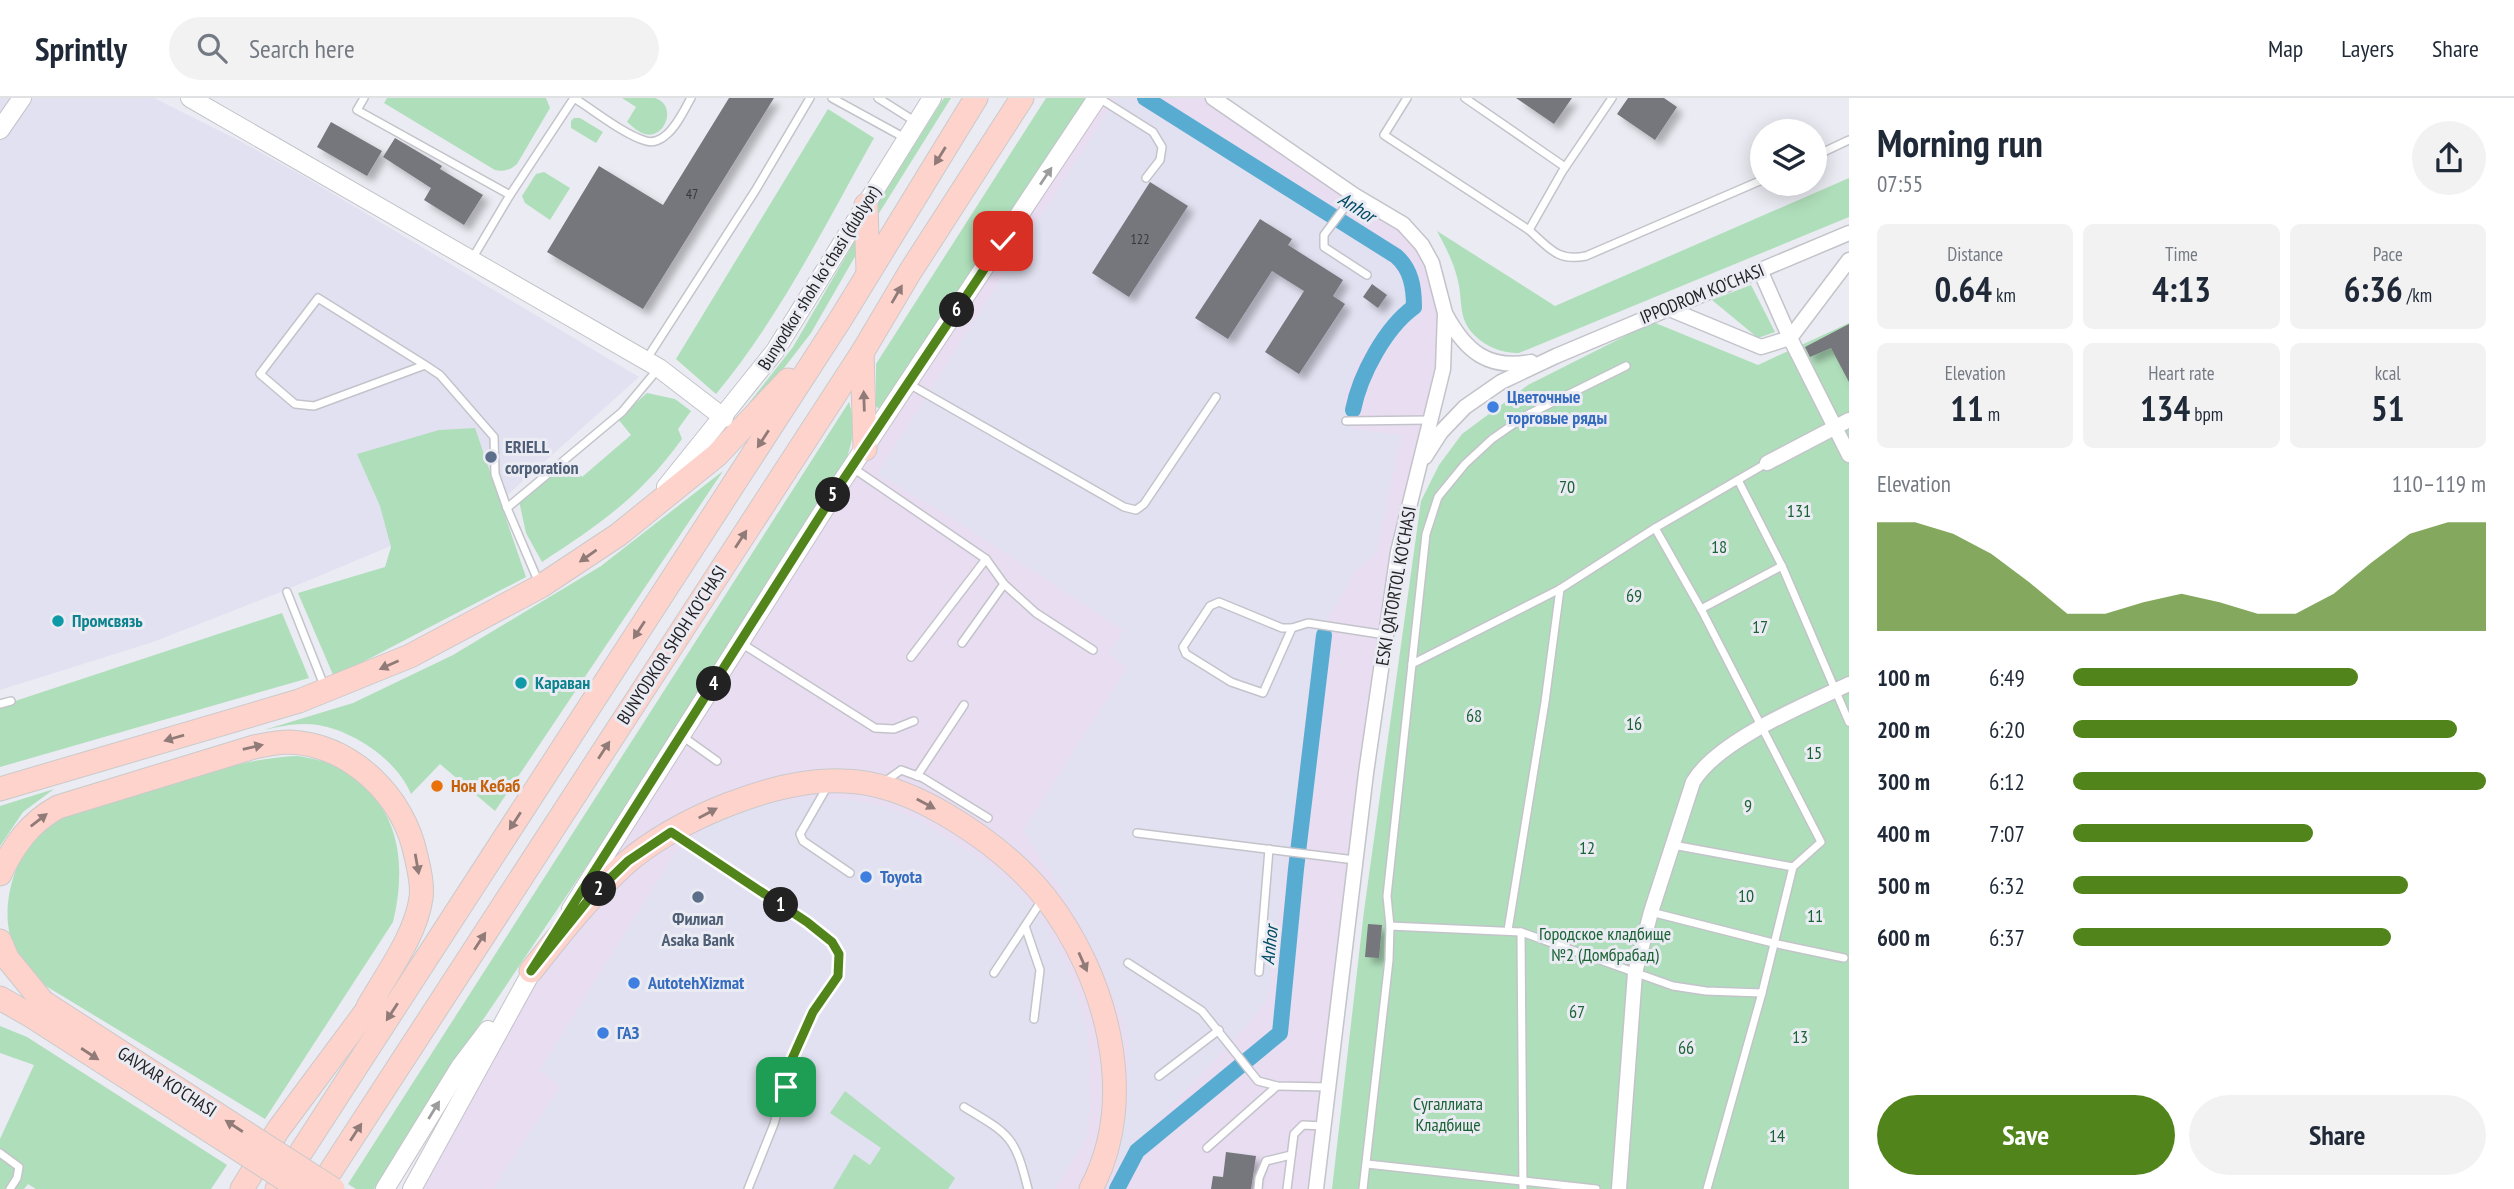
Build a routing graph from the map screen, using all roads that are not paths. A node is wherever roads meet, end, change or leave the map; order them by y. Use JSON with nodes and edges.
{"nodes":[{"id":1,"x":190,"y":98,"type":"edge"},
{"id":2,"x":364,"y":98,"type":"edge"},
{"id":3,"x":574,"y":98,"type":"edge"},
{"id":4,"x":810,"y":98,"type":"edge"},
{"id":5,"x":832,"y":98,"type":"edge"},
{"id":6,"x":878,"y":98,"type":"edge"},
{"id":7,"x":932,"y":98,"type":"edge"},
{"id":8,"x":976,"y":98,"type":"edge"},
{"id":9,"x":1022,"y":98,"type":"edge"},
{"id":10,"x":1098,"y":98,"type":"edge"},
{"id":11,"x":1213,"y":98,"type":"edge"},
{"id":12,"x":1408,"y":98,"type":"edge"},
{"id":13,"x":1465,"y":98,"type":"edge"},
{"id":14,"x":1612,"y":98,"type":"edge"},
{"id":15,"x":687,"y":99,"type":"edge"},
{"id":16,"x":15,"y":101,"type":"edge"},
{"id":17,"x":916,"y":122,"type":"junction"},
{"id":18,"x":0,"y":130,"type":"edge"},
{"id":19,"x":906,"y":139,"type":"junction"},
{"id":20,"x":1849,"y":140,"type":"edge"},
{"id":21,"x":1827,"y":150,"type":"edge"},
{"id":22,"x":1565,"y":167,"type":"junction"},
{"id":23,"x":1146,"y":178,"type":"dead end"},
{"id":24,"x":1750,"y":185,"type":"edge"},
{"id":25,"x":510,"y":195,"type":"junction"},
{"id":26,"x":1354,"y":195,"type":"junction"},
{"id":27,"x":866,"y":205,"type":"junction"},
{"id":28,"x":1529,"y":230,"type":"junction"},
{"id":29,"x":1849,"y":233,"type":"edge"},
{"id":30,"x":471,"y":259,"type":"junction"},
{"id":31,"x":1849,"y":260,"type":"edge"},
{"id":32,"x":1759,"y":270,"type":"junction"},
{"id":33,"x":868,"y":272,"type":"junction"},
{"id":34,"x":1367,"y":275,"type":"dead end"},
{"id":35,"x":1667,"y":309,"type":"junction"},
{"id":36,"x":1445,"y":313,"type":"junction"},
{"id":37,"x":840,"y":320,"type":"junction"},
{"id":38,"x":1790,"y":338,"type":"junction"},
{"id":39,"x":862,"y":353,"type":"junction"},
{"id":40,"x":1556,"y":356,"type":"junction"},
{"id":41,"x":425,"y":365,"type":"junction"},
{"id":42,"x":653,"y":365,"type":"junction"},
{"id":43,"x":1626,"y":366,"type":"dead end"},
{"id":44,"x":908,"y":384,"type":"junction"},
{"id":45,"x":1216,"y":397,"type":"dead end"},
{"id":46,"x":724,"y":418,"type":"junction"},
{"id":47,"x":1430,"y":420,"type":"junction"},
{"id":48,"x":1849,"y":420,"type":"edge"},
{"id":49,"x":1346,"y":421,"type":"dead end"},
{"id":50,"x":1835,"y":427,"type":"junction"},
{"id":51,"x":1849,"y":455,"type":"edge"},
{"id":52,"x":859,"y":458,"type":"junction"},
{"id":53,"x":1767,"y":463,"type":"joint"},
{"id":54,"x":1416,"y":473,"type":"junction"},
{"id":55,"x":1738,"y":480,"type":"junction"},
{"id":56,"x":507,"y":508,"type":"junction"},
{"id":57,"x":643,"y":515,"type":"junction"},
{"id":58,"x":1655,"y":528,"type":"junction"},
{"id":59,"x":986,"y":559,"type":"junction"},
{"id":60,"x":1782,"y":566,"type":"junction"},
{"id":61,"x":1004,"y":584,"type":"junction"},
{"id":62,"x":541,"y":586,"type":"junction"},
{"id":63,"x":1560,"y":589,"type":"junction"},
{"id":64,"x":287,"y":592,"type":"dead end"},
{"id":65,"x":1701,"y":609,"type":"junction"},
{"id":66,"x":1292,"y":628,"type":"junction"},
{"id":67,"x":1386,"y":635,"type":"junction"},
{"id":68,"x":740,"y":643,"type":"junction"},
{"id":69,"x":962,"y":643,"type":"dead end"},
{"id":70,"x":1093,"y":650,"type":"dead end"},
{"id":71,"x":911,"y":657,"type":"dead end"},
{"id":72,"x":1412,"y":664,"type":"junction"},
{"id":73,"x":1842,"y":687,"type":"edge"},
{"id":74,"x":327,"y":692,"type":"junction"},
{"id":75,"x":11,"y":701,"type":"dead end"},
{"id":76,"x":0,"y":704,"type":"edge"},
{"id":77,"x":964,"y":705,"type":"dead end"},
{"id":78,"x":914,"y":721,"type":"dead end"},
{"id":79,"x":1849,"y":722,"type":"edge"},
{"id":80,"x":1763,"y":727,"type":"junction"},
{"id":81,"x":682,"y":736,"type":"junction"},
{"id":82,"x":718,"y":761,"type":"dead end"},
{"id":83,"x":917,"y":776,"type":"junction"},
{"id":84,"x":831,"y":781,"type":"junction"},
{"id":85,"x":880,"y":785,"type":"junction"},
{"id":86,"x":0,"y":789,"type":"edge"},
{"id":87,"x":988,"y":818,"type":"dead end"},
{"id":88,"x":671,"y":832,"type":"junction"},
{"id":89,"x":1137,"y":833,"type":"dead end"},
{"id":90,"x":1672,"y":845,"type":"junction"},
{"id":91,"x":1269,"y":849,"type":"junction"},
{"id":92,"x":1355,"y":860,"type":"junction"},
{"id":93,"x":1793,"y":867,"type":"junction"},
{"id":94,"x":482,"y":872,"type":"junction"},
{"id":95,"x":850,"y":873,"type":"dead end"},
{"id":96,"x":0,"y":874,"type":"edge"},
{"id":97,"x":1044,"y":896,"type":"junction"},
{"id":98,"x":1651,"y":912,"type":"junction"},
{"id":99,"x":1025,"y":926,"type":"junction"},
{"id":100,"x":1390,"y":926,"type":"junction"},
{"id":101,"x":1508,"y":930,"type":"junction"},
{"id":102,"x":1521,"y":933,"type":"junction"},
{"id":103,"x":0,"y":941,"type":"edge"},
{"id":104,"x":1773,"y":943,"type":"junction"},
{"id":105,"x":1843,"y":958,"type":"dead end"},
{"id":106,"x":1128,"y":963,"type":"dead end"},
{"id":107,"x":531,"y":971,"type":"junction"},
{"id":108,"x":994,"y":972,"type":"dead end"},
{"id":109,"x":1259,"y":972,"type":"dead end"},
{"id":110,"x":1635,"y":973,"type":"junction"},
{"id":111,"x":0,"y":976,"type":"edge"},
{"id":112,"x":1762,"y":993,"type":"junction"},
{"id":113,"x":0,"y":998,"type":"edge"},
{"id":114,"x":368,"y":1007,"type":"junction"},
{"id":115,"x":0,"y":1008,"type":"edge"},
{"id":116,"x":38,"y":1010,"type":"junction"},
{"id":117,"x":1034,"y":1019,"type":"dead end"},
{"id":118,"x":1219,"y":1030,"type":"junction"},
{"id":119,"x":1160,"y":1076,"type":"dead end"},
{"id":120,"x":1276,"y":1086,"type":"junction"},
{"id":121,"x":1328,"y":1087,"type":"junction"},
{"id":122,"x":964,"y":1107,"type":"dead end"},
{"id":123,"x":1324,"y":1126,"type":"junction"},
{"id":124,"x":1207,"y":1148,"type":"dead end"},
{"id":125,"x":0,"y":1153,"type":"edge"},
{"id":126,"x":1291,"y":1155,"type":"junction"},
{"id":127,"x":1367,"y":1164,"type":"junction"},
{"id":128,"x":1523,"y":1185,"type":"edge"},
{"id":129,"x":10,"y":1189,"type":"edge"},
{"id":130,"x":242,"y":1189,"type":"edge"},
{"id":131,"x":277,"y":1189,"type":"edge"},
{"id":132,"x":300,"y":1189,"type":"edge"},
{"id":133,"x":319,"y":1189,"type":"edge"},
{"id":134,"x":333,"y":1189,"type":"edge"},
{"id":135,"x":385,"y":1189,"type":"edge"},
{"id":136,"x":412,"y":1189,"type":"edge"},
{"id":137,"x":748,"y":1189,"type":"edge"},
{"id":138,"x":1028,"y":1189,"type":"edge"},
{"id":139,"x":1091,"y":1189,"type":"edge"},
{"id":140,"x":1258,"y":1189,"type":"edge"},
{"id":141,"x":1287,"y":1189,"type":"edge"},
{"id":142,"x":1316,"y":1189,"type":"edge"},
{"id":143,"x":1363,"y":1189,"type":"edge"},
{"id":144,"x":1596,"y":1189,"type":"edge"},
{"id":145,"x":1619,"y":1189,"type":"edge"},
{"id":146,"x":1707,"y":1189,"type":"edge"}],
"edges":[{"from":1,"to":30,"type":"street"},
{"from":2,"to":25,"type":"lane"},
{"from":3,"to":15,"type":"lane"},
{"from":3,"to":25,"type":"lane"},
{"from":4,"to":42,"type":"lane"},
{"from":5,"to":19,"type":"lane"},
{"from":6,"to":17,"type":"lane"},
{"from":7,"to":17,"type":"street","name":"Bunyodkor shoh koʻchasi (dublyor)"},
{"from":8,"to":33,"type":"main road","name":"BUNYODKOR SHOH KO'CHASI","one_way":true},
{"from":39,"to":9,"type":"main road","name":"BUNYODKOR SHOH KO'CHASI","one_way":true},
{"from":10,"to":23,"type":"lane"},
{"from":44,"to":10,"type":"street","one_way":true},
{"from":11,"to":26,"type":"street","name":"ESKI QATORTOL KO'CHASI"},
{"from":12,"to":28,"type":"lane"},
{"from":13,"to":22,"type":"lane"},
{"from":14,"to":22,"type":"lane"},
{"from":16,"to":18,"type":"street"},
{"from":17,"to":19,"type":"street","name":"Bunyodkor shoh koʻchasi (dublyor)"},
{"from":19,"to":27,"type":"street","name":"Bunyodkor shoh koʻchasi (dublyor)"},
{"from":20,"to":21,"type":"lane"},
{"from":22,"to":28,"type":"lane"},
{"from":24,"to":28,"type":"lane"},
{"from":25,"to":30,"type":"lane"},
{"from":26,"to":34,"type":"lane"},
{"from":26,"to":36,"type":"street","name":"ESKI QATORTOL KO'CHASI"},
{"from":27,"to":33,"type":"main road"},
{"from":27,"to":46,"type":"street","name":"Bunyodkor shoh koʻchasi (dublyor)"},
{"from":29,"to":32,"type":"street","name":"IPPODROM KO'CHASI"},
{"from":30,"to":42,"type":"street"},
{"from":31,"to":38,"type":"street"},
{"from":32,"to":35,"type":"street","name":"IPPODROM KO'CHASI"},
{"from":32,"to":38,"type":"street"},
{"from":33,"to":37,"type":"main road","name":"BUNYODKOR SHOH KO'CHASI"},
{"from":35,"to":38,"type":"street"},
{"from":35,"to":40,"type":"street","name":"IPPODROM KO'CHASI"},
{"from":36,"to":40,"type":"street","name":"IPPODROM KO'CHASI"},
{"from":36,"to":47,"type":"street","name":"ESKI QATORTOL KO'CHASI"},
{"from":37,"to":57,"type":"main road"},
{"from":37,"to":94,"type":"main road","name":"BUNYODKOR SHOH KO'CHASI","one_way":true},
{"from":38,"to":50,"type":"street"},
{"from":52,"to":39,"type":"main road","one_way":true},
{"from":133,"to":39,"type":"main road","name":"BUNYODKOR SHOH KO'CHASI","one_way":true},
{"from":40,"to":54,"type":"street","name":"IPPODROM KO'CHASI"},
{"from":41,"to":41,"type":"lane"},
{"from":41,"to":56,"type":"lane"},
{"from":42,"to":46,"type":"street"},
{"from":42,"to":56,"type":"lane"},
{"from":43,"to":72,"type":"lane"},
{"from":44,"to":45,"type":"lane"},
{"from":44,"to":52,"type":"street"},
{"from":46,"to":57,"type":"street","name":"Bunyodkor shoh koʻchasi (dublyor)"},
{"from":47,"to":49,"type":"lane"},
{"from":47,"to":54,"type":"street","name":"ESKI QATORTOL KO'CHASI"},
{"from":48,"to":50,"type":"street"},
{"from":50,"to":51,"type":"street"},
{"from":50,"to":53,"type":"street"},
{"from":52,"to":59,"type":"lane"},
{"from":52,"to":68,"type":"street"},
{"from":53,"to":55,"type":"lane"},
{"from":54,"to":67,"type":"street","name":"ESKI QATORTOL KO'CHASI"},
{"from":55,"to":58,"type":"lane"},
{"from":55,"to":60,"type":"lane"},
{"from":56,"to":62,"type":"lane"},
{"from":57,"to":62,"type":"main road","one_way":true},
{"from":58,"to":63,"type":"lane"},
{"from":58,"to":65,"type":"lane"},
{"from":59,"to":61,"type":"lane"},
{"from":59,"to":71,"type":"lane"},
{"from":60,"to":65,"type":"lane"},
{"from":60,"to":73,"type":"lane"},
{"from":61,"to":69,"type":"lane"},
{"from":61,"to":70,"type":"lane"},
{"from":62,"to":74,"type":"main road","one_way":true},
{"from":63,"to":72,"type":"lane"},
{"from":63,"to":101,"type":"lane"},
{"from":64,"to":74,"type":"lane"},
{"from":65,"to":80,"type":"lane"},
{"from":66,"to":66,"type":"lane"},
{"from":66,"to":67,"type":"lane"},
{"from":67,"to":92,"type":"street","name":"ESKI QATORTOL KO'CHASI"},
{"from":68,"to":78,"type":"lane"},
{"from":68,"to":81,"type":"street"},
{"from":72,"to":100,"type":"lane"},
{"from":73,"to":79,"type":"lane"},
{"from":73,"to":80,"type":"street"},
{"from":74,"to":86,"type":"main road","one_way":true},
{"from":75,"to":76,"type":"lane"},
{"from":77,"to":83,"type":"lane"},
{"from":80,"to":90,"type":"street"},
{"from":80,"to":93,"type":"lane"},
{"from":81,"to":82,"type":"lane"},
{"from":81,"to":107,"type":"street"},
{"from":83,"to":85,"type":"lane"},
{"from":83,"to":87,"type":"lane"},
{"from":84,"to":85,"type":"main road"},
{"from":88,"to":84,"type":"main road","one_way":true},
{"from":84,"to":95,"type":"lane"},
{"from":85,"to":97,"type":"main road","one_way":true},
{"from":88,"to":107,"type":"main road"},
{"from":88,"to":137,"type":"lane"},
{"from":89,"to":91,"type":"lane"},
{"from":90,"to":93,"type":"lane"},
{"from":90,"to":98,"type":"street"},
{"from":91,"to":92,"type":"lane"},
{"from":91,"to":109,"type":"lane"},
{"from":92,"to":121,"type":"street","name":"ESKI QATORTOL KO'CHASI"},
{"from":93,"to":104,"type":"lane"},
{"from":94,"to":114,"type":"main road"},
{"from":94,"to":131,"type":"main road","name":"BUNYODKOR SHOH KO'CHASI","one_way":true},
{"from":96,"to":114,"type":"main road","one_way":true},
{"from":97,"to":99,"type":"lane"},
{"from":97,"to":139,"type":"main road","one_way":true},
{"from":98,"to":104,"type":"lane"},
{"from":98,"to":110,"type":"street"},
{"from":99,"to":108,"type":"lane"},
{"from":99,"to":117,"type":"lane"},
{"from":100,"to":101,"type":"lane"},
{"from":100,"to":127,"type":"lane"},
{"from":101,"to":102,"type":"lane"},
{"from":102,"to":110,"type":"lane"},
{"from":102,"to":128,"type":"lane"},
{"from":103,"to":116,"type":"main road"},
{"from":104,"to":105,"type":"lane"},
{"from":104,"to":112,"type":"lane"},
{"from":106,"to":118,"type":"lane"},
{"from":135,"to":107,"type":"street","one_way":true},
{"from":107,"to":136,"type":"street"},
{"from":110,"to":112,"type":"lane"},
{"from":110,"to":145,"type":"street"},
{"from":111,"to":116,"type":"main road","name":"GAVXAR KO'CHASI"},
{"from":112,"to":146,"type":"lane"},
{"from":113,"to":116,"type":"main road","name":"GAVXAR KO'CHASI"},
{"from":114,"to":130,"type":"main road"},
{"from":115,"to":116,"type":"main road"},
{"from":116,"to":132,"type":"main road","name":"GAVXAR KO'CHASI","one_way":true,"bridge":true},
{"from":134,"to":116,"type":"main road","name":"GAVXAR KO'CHASI","one_way":true,"bridge":true},
{"from":118,"to":119,"type":"lane"},
{"from":118,"to":120,"type":"lane"},
{"from":120,"to":121,"type":"lane"},
{"from":120,"to":124,"type":"lane"},
{"from":121,"to":123,"type":"street","name":"ESKI QATORTOL KO'CHASI"},
{"from":122,"to":138,"type":"lane"},
{"from":123,"to":126,"type":"lane"},
{"from":123,"to":142,"type":"street","name":"ESKI QATORTOL KO'CHASI"},
{"from":125,"to":129,"type":"lane"},
{"from":126,"to":140,"type":"lane"},
{"from":126,"to":141,"type":"lane"},
{"from":127,"to":128,"type":"lane"},
{"from":127,"to":143,"type":"lane"},
{"from":128,"to":144,"type":"lane"}]}
